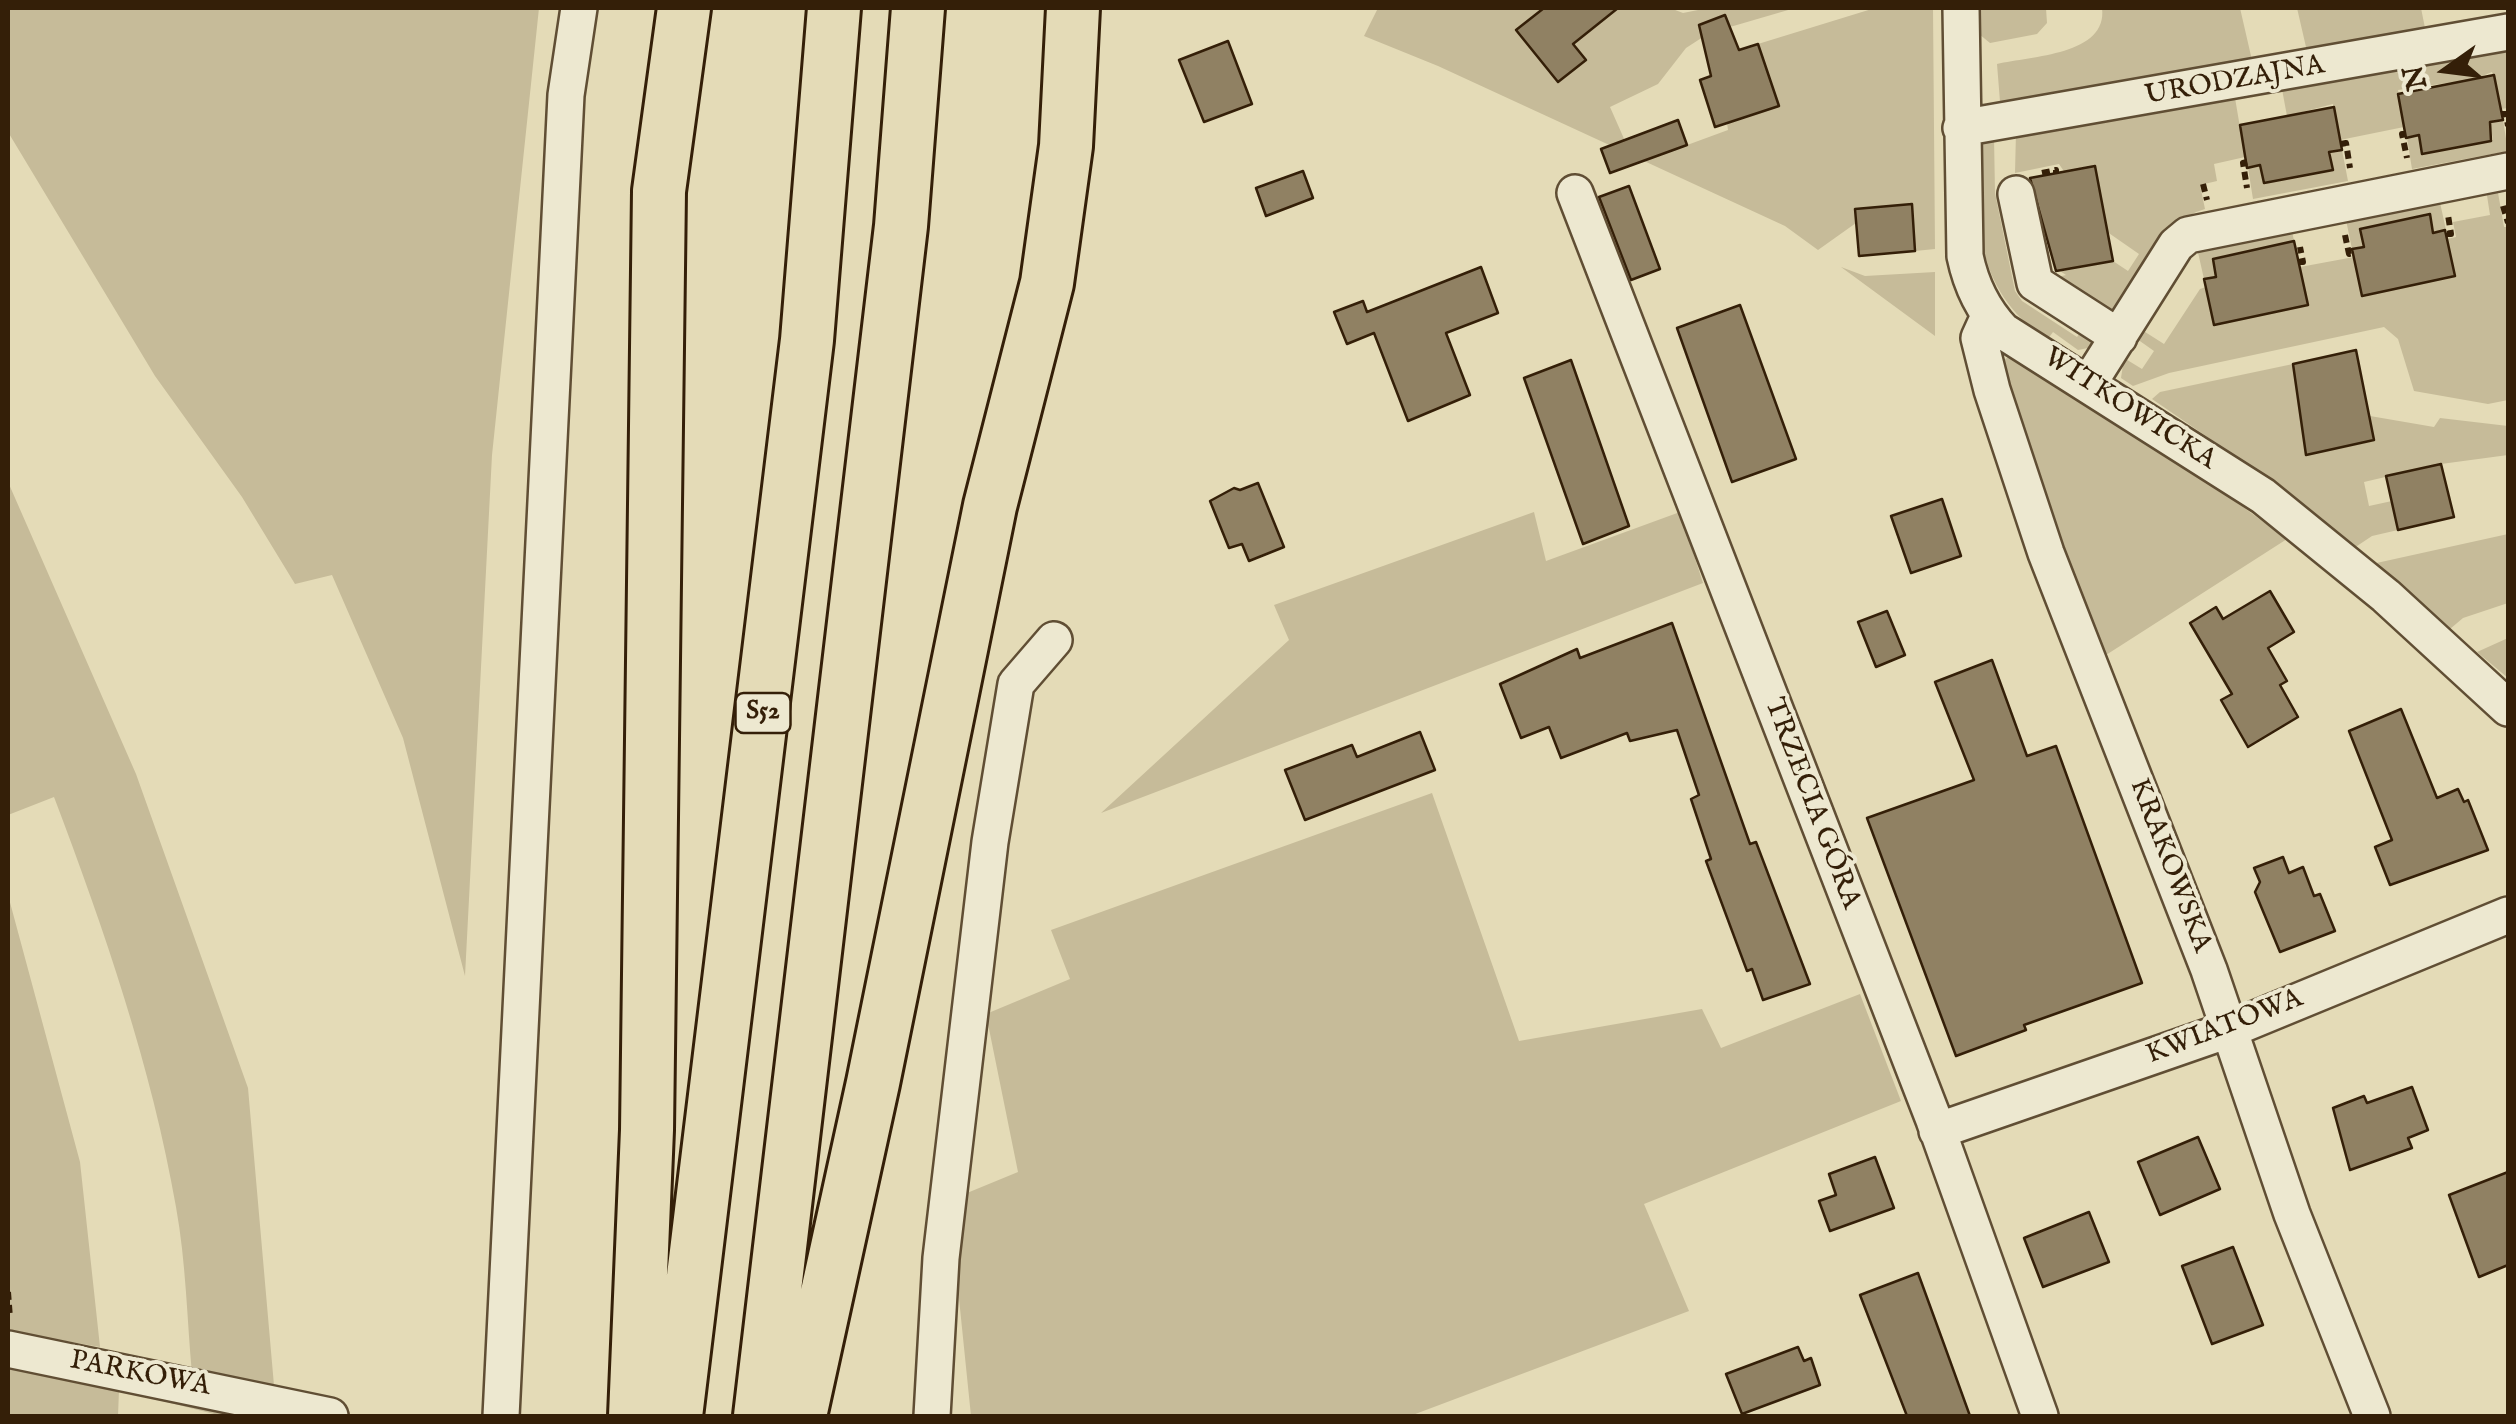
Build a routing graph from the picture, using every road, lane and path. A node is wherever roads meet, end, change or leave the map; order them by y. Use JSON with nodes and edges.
{"nodes":[{"id":1,"x":579,"y":8,"type":"edge"},
{"id":2,"x":684,"y":8,"type":"edge"},
{"id":3,"x":834,"y":8,"type":"edge"},
{"id":4,"x":918,"y":8,"type":"edge"},
{"id":5,"x":1073,"y":8,"type":"edge"},
{"id":6,"x":1961,"y":8,"type":"edge"},
{"id":7,"x":2508,"y":32,"type":"edge"},
{"id":8,"x":2502,"y":114,"type":"dead end"},
{"id":9,"x":2508,"y":126,"type":"edge"},
{"id":10,"x":1962,"y":128,"type":"junction"},
{"id":11,"x":2341,"y":144,"type":"dead end"},
{"id":12,"x":2247,"y":162,"type":"dead end"},
{"id":13,"x":2508,"y":171,"type":"edge"},
{"id":14,"x":2353,"y":184,"type":"dead end"},
{"id":15,"x":1575,"y":193,"type":"dead end"},
{"id":16,"x":2016,"y":194,"type":"dead end"},
{"id":17,"x":2250,"y":204,"type":"dead end"},
{"id":18,"x":1988,"y":316,"type":"junction"},
{"id":19,"x":2119,"y":337,"type":"junction"},
{"id":20,"x":2089,"y":383,"type":"junction"},
{"id":21,"x":1054,"y":640,"type":"dead end"},
{"id":22,"x":2507,"y":704,"type":"edge"},
{"id":23,"x":2508,"y":915,"type":"edge"},
{"id":24,"x":2231,"y":1029,"type":"junction"},
{"id":25,"x":1938,"y":1130,"type":"junction"},
{"id":26,"x":8,"y":1348,"type":"edge"},
{"id":27,"x":330,"y":1416,"type":"edge"},
{"id":28,"x":501,"y":1416,"type":"edge"},
{"id":29,"x":636,"y":1416,"type":"edge"},
{"id":30,"x":676,"y":1416,"type":"edge"},
{"id":31,"x":760,"y":1416,"type":"edge"},
{"id":32,"x":800,"y":1416,"type":"edge"},
{"id":33,"x":932,"y":1416,"type":"edge"},
{"id":34,"x":2040,"y":1416,"type":"edge"},
{"id":35,"x":2372,"y":1416,"type":"edge"}],
"edges":[{"from":1,"to":28,"type":"street"},
{"from":2,"to":29,"type":"highway"},
{"from":3,"to":30,"type":"highway","number":"S52"},
{"from":4,"to":31,"type":"highway"},
{"from":5,"to":32,"type":"highway"},
{"from":6,"to":10,"type":"street","name":"WITKOWICKA"},
{"from":7,"to":10,"type":"street","name":"URODZAJNA"},
{"from":8,"to":9,"type":"path"},
{"from":10,"to":18,"type":"street","name":"WITKOWICKA"},
{"from":11,"to":14,"type":"path"},
{"from":12,"to":17,"type":"path"},
{"from":13,"to":19,"type":"street"},
{"from":15,"to":25,"type":"street","name":"TRZECIA GÓRA"},
{"from":16,"to":19,"type":"street"},
{"from":18,"to":20,"type":"street","name":"WITKOWICKA"},
{"from":18,"to":24,"type":"street","name":"KRAKOWSKA"},
{"from":19,"to":20,"type":"street"},
{"from":20,"to":22,"type":"street","name":"WITKOWICKA"},
{"from":21,"to":33,"type":"street"},
{"from":23,"to":24,"type":"street","name":"KWIATOWA"},
{"from":24,"to":25,"type":"street","name":"KWIATOWA"},
{"from":24,"to":35,"type":"street","name":"KRAKOWSKA"},
{"from":25,"to":34,"type":"street","name":"TRZECIA GÓRA"},
{"from":26,"to":27,"type":"street","name":"PARKOWA"}]}
